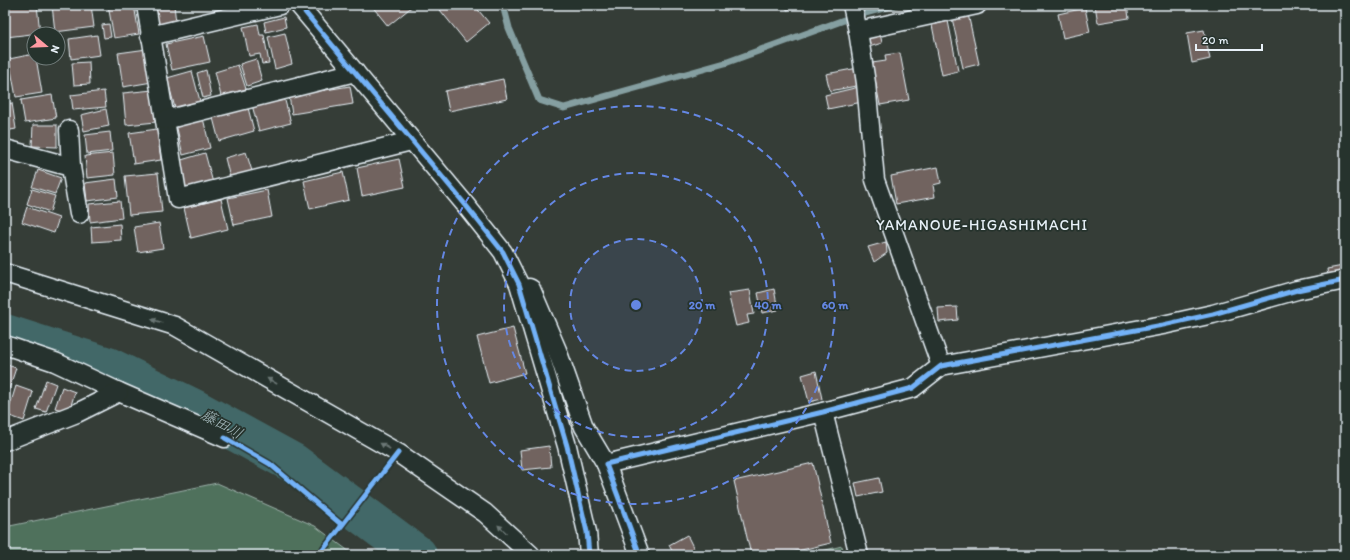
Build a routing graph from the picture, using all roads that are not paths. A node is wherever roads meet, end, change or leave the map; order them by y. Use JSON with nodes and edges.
{"nodes":[{"id":1,"x":146,"y":5,"type":"edge"},
{"id":2,"x":280,"y":5,"type":"edge"},
{"id":3,"x":299,"y":5,"type":"edge"},
{"id":4,"x":852,"y":5,"type":"edge"},
{"id":5,"x":977,"y":5,"type":"edge"},
{"id":6,"x":858,"y":31,"type":"junction"},
{"id":7,"x":150,"y":36,"type":"junction"},
{"id":8,"x":355,"y":72,"type":"junction"},
{"id":9,"x":165,"y":120,"type":"junction"},
{"id":10,"x":69,"y":130,"type":"dead end"},
{"id":11,"x":411,"y":141,"type":"junction"},
{"id":12,"x":5,"y":149,"type":"edge"},
{"id":13,"x":71,"y":167,"type":"junction"},
{"id":14,"x":79,"y":214,"type":"dead end"},
{"id":15,"x":5,"y":273,"type":"edge"},
{"id":16,"x":1345,"y":280,"type":"edge"},
{"id":17,"x":519,"y":284,"type":"junction"},
{"id":18,"x":5,"y":346,"type":"edge"},
{"id":19,"x":942,"y":366,"type":"junction"},
{"id":20,"x":119,"y":392,"type":"junction"},
{"id":21,"x":823,"y":412,"type":"junction"},
{"id":22,"x":225,"y":438,"type":"dead end"},
{"id":23,"x":5,"y":441,"type":"edge"},
{"id":24,"x":606,"y":464,"type":"junction"},
{"id":25,"x":587,"y":532,"type":"junction"},
{"id":26,"x":531,"y":555,"type":"edge"},
{"id":27,"x":582,"y":555,"type":"edge"},
{"id":28,"x":589,"y":555,"type":"edge"},
{"id":29,"x":640,"y":555,"type":"edge"},
{"id":30,"x":859,"y":555,"type":"edge"}],
"edges":[{"from":1,"to":7,"type":"street"},
{"from":2,"to":7,"type":"street"},
{"from":3,"to":8,"type":"street"},
{"from":4,"to":6,"type":"street"},
{"from":5,"to":6,"type":"street"},
{"from":6,"to":19,"type":"street"},
{"from":7,"to":9,"type":"street"},
{"from":8,"to":9,"type":"street"},
{"from":8,"to":11,"type":"street"},
{"from":9,"to":11,"type":"street"},
{"from":10,"to":13,"type":"street"},
{"from":11,"to":17,"type":"street"},
{"from":12,"to":13,"type":"street"},
{"from":13,"to":14,"type":"street"},
{"from":26,"to":15,"type":"street","one_way":true},
{"from":16,"to":19,"type":"street"},
{"from":17,"to":24,"type":"street"},
{"from":17,"to":25,"type":"street"},
{"from":18,"to":20,"type":"street"},
{"from":19,"to":21,"type":"street"},
{"from":20,"to":22,"type":"street"},
{"from":20,"to":23,"type":"street"},
{"from":21,"to":24,"type":"street"},
{"from":21,"to":30,"type":"street"},
{"from":24,"to":29,"type":"street"},
{"from":25,"to":27,"type":"street"},
{"from":25,"to":28,"type":"street"}]}
